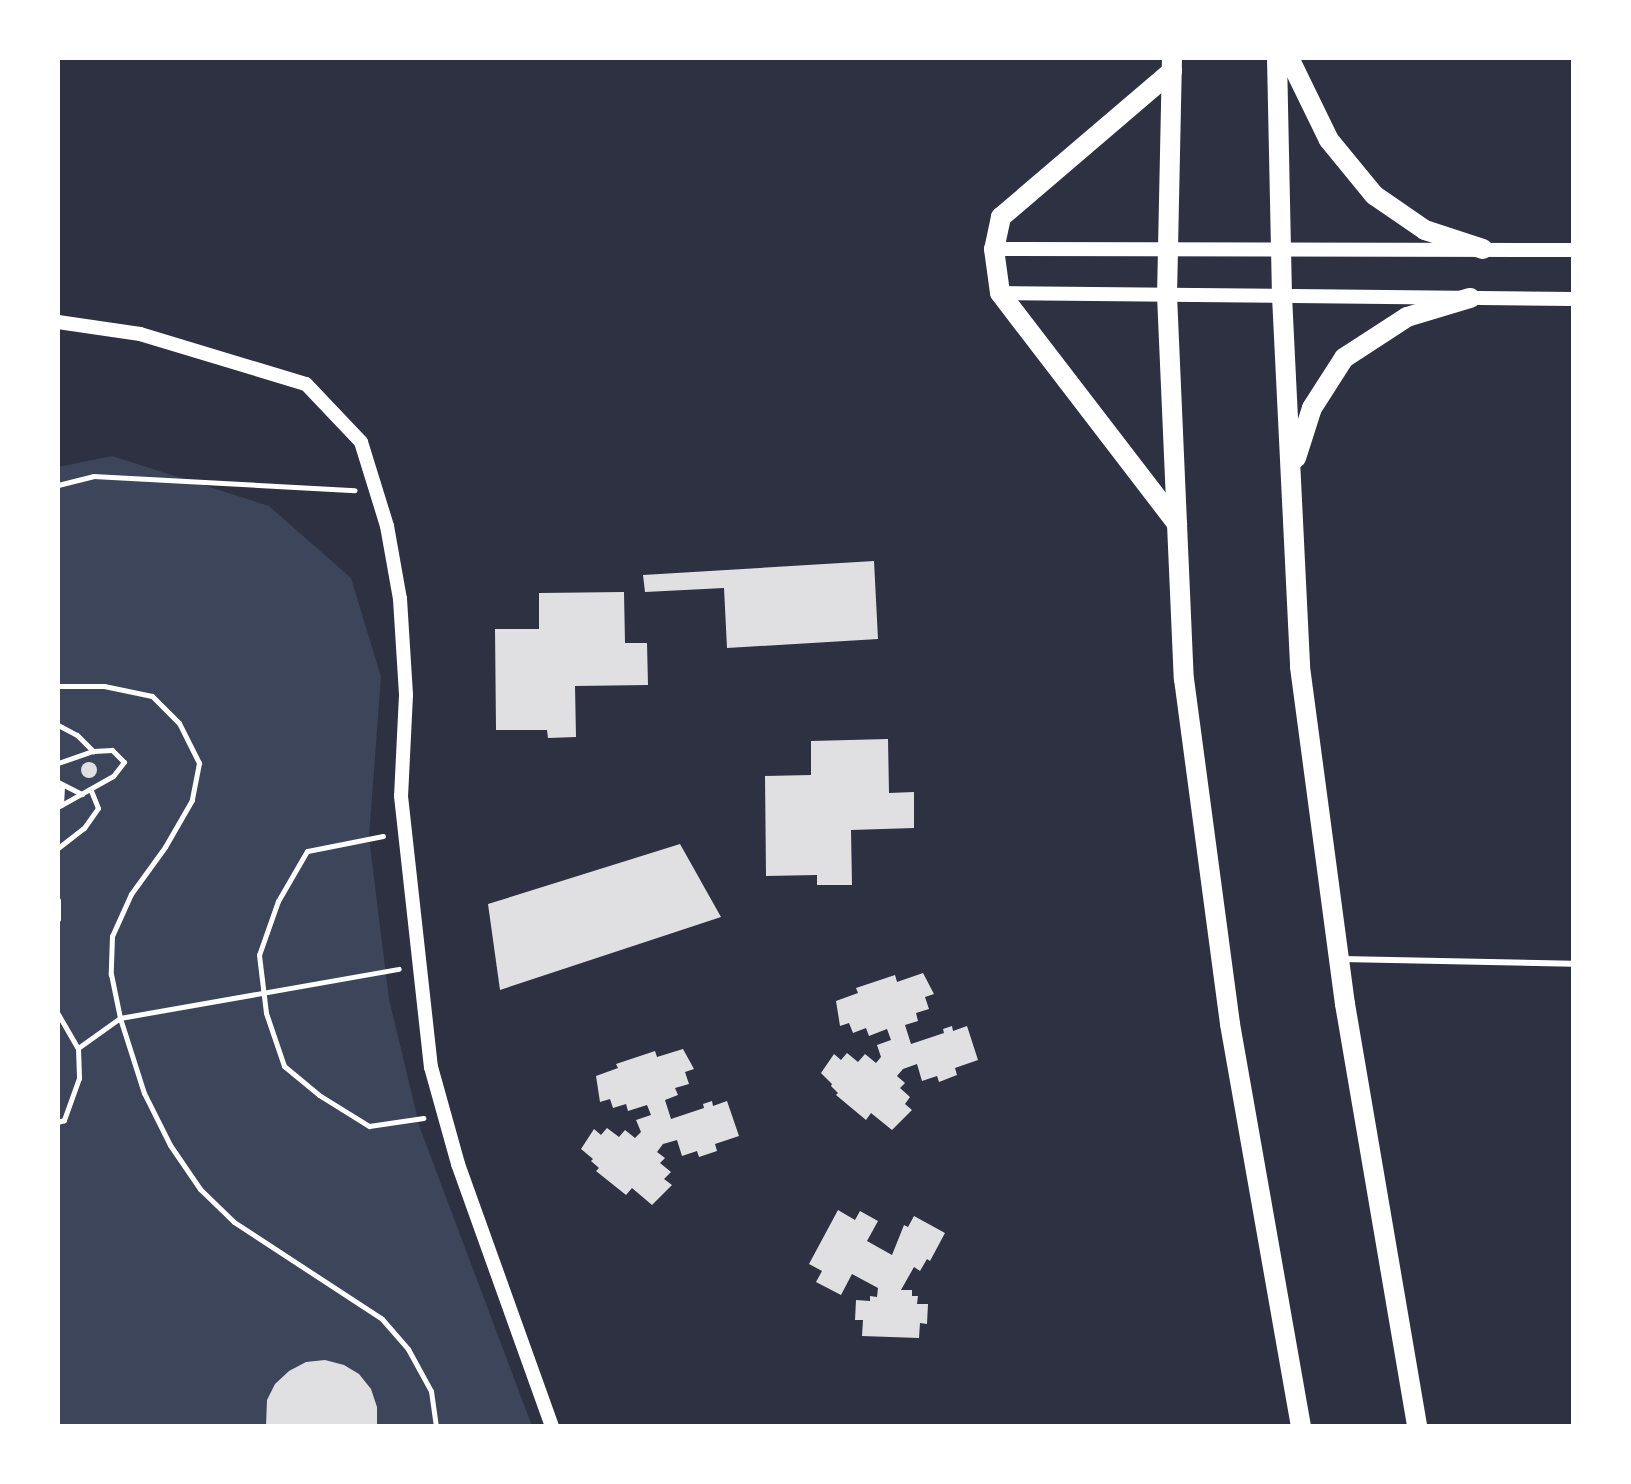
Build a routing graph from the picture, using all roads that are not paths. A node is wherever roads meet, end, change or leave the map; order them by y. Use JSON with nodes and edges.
{"nodes":[{"id":1,"x":1277,"y":58,"type":"edge"},
{"id":2,"x":1289,"y":58,"type":"edge"},
{"id":3,"x":1172,"y":64,"type":"edge"},
{"id":4,"x":1168,"y":248,"type":"junction"},
{"id":5,"x":1281,"y":248,"type":"junction"},
{"id":6,"x":994,"y":249,"type":"junction"},
{"id":7,"x":1483,"y":249,"type":"junction"},
{"id":8,"x":1573,"y":250,"type":"edge"},
{"id":9,"x":1000,"y":293,"type":"junction"},
{"id":10,"x":1167,"y":295,"type":"junction"},
{"id":11,"x":1282,"y":296,"type":"junction"},
{"id":12,"x":1470,"y":298,"type":"junction"},
{"id":13,"x":1573,"y":299,"type":"edge"},
{"id":14,"x":58,"y":322,"type":"edge"},
{"id":15,"x":1291,"y":481,"type":"junction"},
{"id":16,"x":1177,"y":524,"type":"junction"},
{"id":17,"x":1339,"y":959,"type":"junction"},
{"id":18,"x":1573,"y":964,"type":"edge"},
{"id":19,"x":1297,"y":1422,"type":"edge"},
{"id":20,"x":552,"y":1426,"type":"edge"},
{"id":21,"x":1417,"y":1426,"type":"edge"}],
"edges":[{"from":1,"to":5,"type":"main road"},
{"from":2,"to":7,"type":"main road"},
{"from":3,"to":4,"type":"main road"},
{"from":3,"to":6,"type":"main road"},
{"from":4,"to":5,"type":"street"},
{"from":4,"to":6,"type":"street"},
{"from":4,"to":10,"type":"main road"},
{"from":5,"to":7,"type":"street"},
{"from":5,"to":11,"type":"main road"},
{"from":6,"to":9,"type":"main road"},
{"from":7,"to":8,"type":"street"},
{"from":9,"to":10,"type":"street"},
{"from":9,"to":16,"type":"main road"},
{"from":10,"to":11,"type":"street"},
{"from":10,"to":16,"type":"main road"},
{"from":11,"to":12,"type":"street"},
{"from":11,"to":15,"type":"main road"},
{"from":12,"to":13,"type":"street"},
{"from":12,"to":15,"type":"main road"},
{"from":14,"to":20,"type":"street"},
{"from":15,"to":17,"type":"main road"},
{"from":16,"to":19,"type":"main road"},
{"from":17,"to":18,"type":"lane"},
{"from":17,"to":21,"type":"main road"}]}
